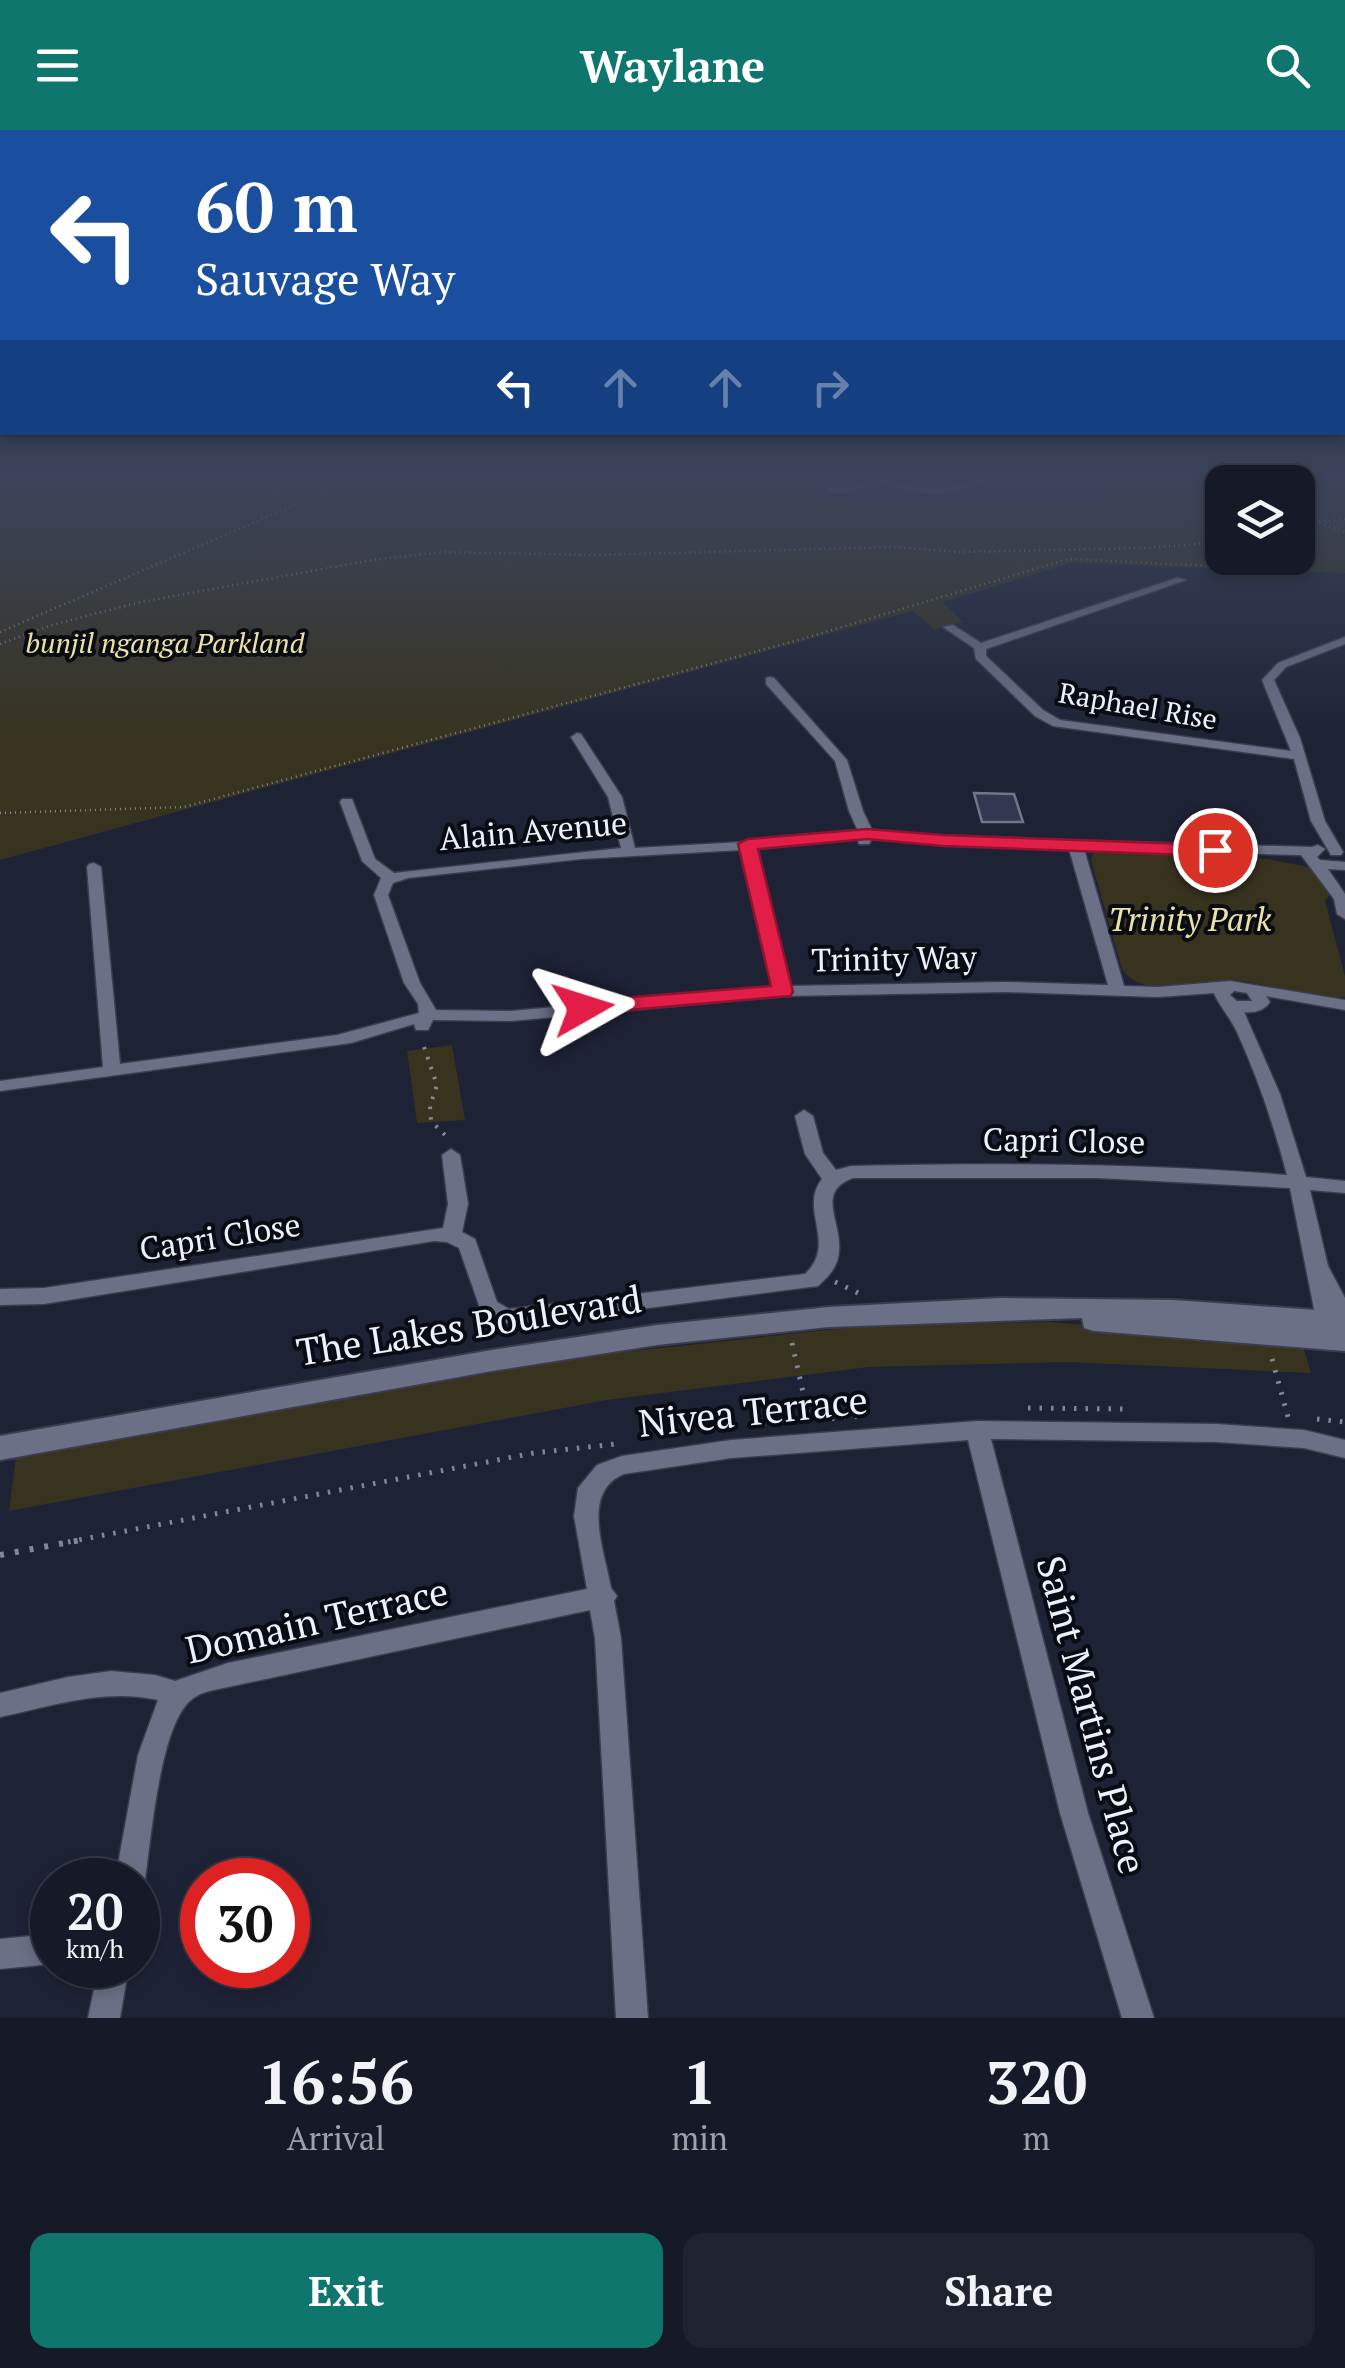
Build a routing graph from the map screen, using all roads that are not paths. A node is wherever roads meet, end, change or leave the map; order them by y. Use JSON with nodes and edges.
{"nodes":[{"id":1,"x":1181,"y":580,"type":"dead end"},
{"id":2,"x":948,"y":627,"type":"dead end"},
{"id":3,"x":1345,"y":640,"type":"edge"},
{"id":4,"x":980,"y":647,"type":"junction"},
{"id":5,"x":770,"y":681,"type":"dead end"},
{"id":6,"x":576,"y":736,"type":"dead end"},
{"id":7,"x":1300,"y":756,"type":"junction"},
{"id":8,"x":347,"y":802,"type":"dead end"},
{"id":9,"x":1318,"y":821,"type":"junction"},
{"id":10,"x":862,"y":836,"type":"junction"},
{"id":11,"x":1075,"y":843,"type":"junction"},
{"id":12,"x":748,"y":844,"type":"junction"},
{"id":13,"x":629,"y":852,"type":"junction"},
{"id":14,"x":1315,"y":858,"type":"junction"},
{"id":15,"x":1342,"y":858,"type":"edge"},
{"id":16,"x":94,"y":868,"type":"dead end"},
{"id":17,"x":392,"y":878,"type":"junction"},
{"id":18,"x":1343,"y":907,"type":"edge"},
{"id":19,"x":1117,"y":990,"type":"junction"},
{"id":20,"x":782,"y":992,"type":"junction"},
{"id":21,"x":1228,"y":998,"type":"junction"},
{"id":22,"x":1256,"y":1000,"type":"junction"},
{"id":23,"x":1336,"y":1004,"type":"edge"},
{"id":24,"x":422,"y":1020,"type":"junction"},
{"id":25,"x":1257,"y":1052,"type":"junction"},
{"id":26,"x":112,"y":1070,"type":"junction"},
{"id":27,"x":0,"y":1086,"type":"edge"},
{"id":28,"x":804,"y":1116,"type":"dead end"},
{"id":29,"x":453,"y":1149,"type":"road end"},
{"id":30,"x":832,"y":1178,"type":"junction"},
{"id":31,"x":1296,"y":1182,"type":"junction"},
{"id":32,"x":1345,"y":1187,"type":"edge"},
{"id":33,"x":450,"y":1235,"type":"junction"},
{"id":34,"x":0,"y":1297,"type":"edge"},
{"id":35,"x":942,"y":1312,"type":"junction"},
{"id":36,"x":1339,"y":1329,"type":"edge"},
{"id":37,"x":977,"y":1430,"type":"junction"},
{"id":38,"x":4,"y":1448,"type":"edge"},
{"id":39,"x":1345,"y":1449,"type":"edge"},
{"id":40,"x":604,"y":1596,"type":"junction"},
{"id":41,"x":178,"y":1694,"type":"junction"},
{"id":42,"x":0,"y":1706,"type":"edge"},
{"id":43,"x":134,"y":1858,"type":"edge"},
{"id":44,"x":30,"y":1951,"type":"edge"},
{"id":45,"x":0,"y":1954,"type":"edge"},
{"id":46,"x":110,"y":1988,"type":"edge"},
{"id":47,"x":104,"y":2018,"type":"edge"},
{"id":48,"x":632,"y":2018,"type":"edge"},
{"id":49,"x":1138,"y":2018,"type":"edge"}],
"edges":[{"from":1,"to":4,"type":"street"},
{"from":2,"to":4,"type":"street","name":"Raphael Rise"},
{"from":3,"to":7,"type":"street"},
{"from":4,"to":7,"type":"street","name":"Raphael Rise"},
{"from":5,"to":10,"type":"street"},
{"from":6,"to":13,"type":"street"},
{"from":7,"to":9,"type":"street"},
{"from":8,"to":17,"type":"street"},
{"from":9,"to":14,"type":"street"},
{"from":9,"to":15,"type":"street"},
{"from":10,"to":11,"type":"street","name":"Alain Avenue"},
{"from":10,"to":12,"type":"street","name":"Alain Avenue"},
{"from":11,"to":14,"type":"street","name":"Alain Avenue"},
{"from":11,"to":19,"type":"street"},
{"from":12,"to":13,"type":"street","name":"Alain Avenue"},
{"from":12,"to":20,"type":"street"},
{"from":13,"to":17,"type":"street","name":"Alain Avenue"},
{"from":14,"to":15,"type":"street","name":"Alain Avenue"},
{"from":14,"to":18,"type":"street"},
{"from":15,"to":18,"type":"street"},
{"from":16,"to":26,"type":"street"},
{"from":17,"to":24,"type":"street"},
{"from":19,"to":20,"type":"street","name":"Trinity Way"},
{"from":19,"to":21,"type":"street","name":"Trinity Way"},
{"from":20,"to":24,"type":"street","name":"Trinity Way"},
{"from":21,"to":22,"type":"street","name":"Trinity Way"},
{"from":21,"to":25,"type":"street"},
{"from":22,"to":23,"type":"street"},
{"from":22,"to":25,"type":"street"},
{"from":24,"to":26,"type":"street","name":"Trinity Way"},
{"from":25,"to":31,"type":"street"},
{"from":26,"to":27,"type":"street","name":"Trinity Way"},
{"from":28,"to":30,"type":"street"},
{"from":29,"to":33,"type":"street"},
{"from":30,"to":31,"type":"street","name":"Capri Close"},
{"from":30,"to":33,"type":"street"},
{"from":31,"to":32,"type":"street","name":"Capri Close"},
{"from":31,"to":36,"type":"street"},
{"from":33,"to":34,"type":"street","name":"Capri Close"},
{"from":35,"to":36,"type":"street","name":"The Lakes Boulevard"},
{"from":35,"to":36,"type":"street","name":"The Lakes Boulevard"},
{"from":35,"to":38,"type":"street","name":"The Lakes Boulevard"},
{"from":37,"to":39,"type":"street","name":"Nivea Terrace"},
{"from":37,"to":40,"type":"street","name":"Nivea Terrace"},
{"from":37,"to":49,"type":"street","name":"Saint Martins Place"},
{"from":40,"to":41,"type":"street","name":"Domain Terrace"},
{"from":40,"to":48,"type":"street","name":"Nivea Terrace"},
{"from":41,"to":42,"type":"street"},
{"from":41,"to":43,"type":"street","name":"Domain Terrace"},
{"from":44,"to":45,"type":"street"},
{"from":46,"to":47,"type":"street"}]}
